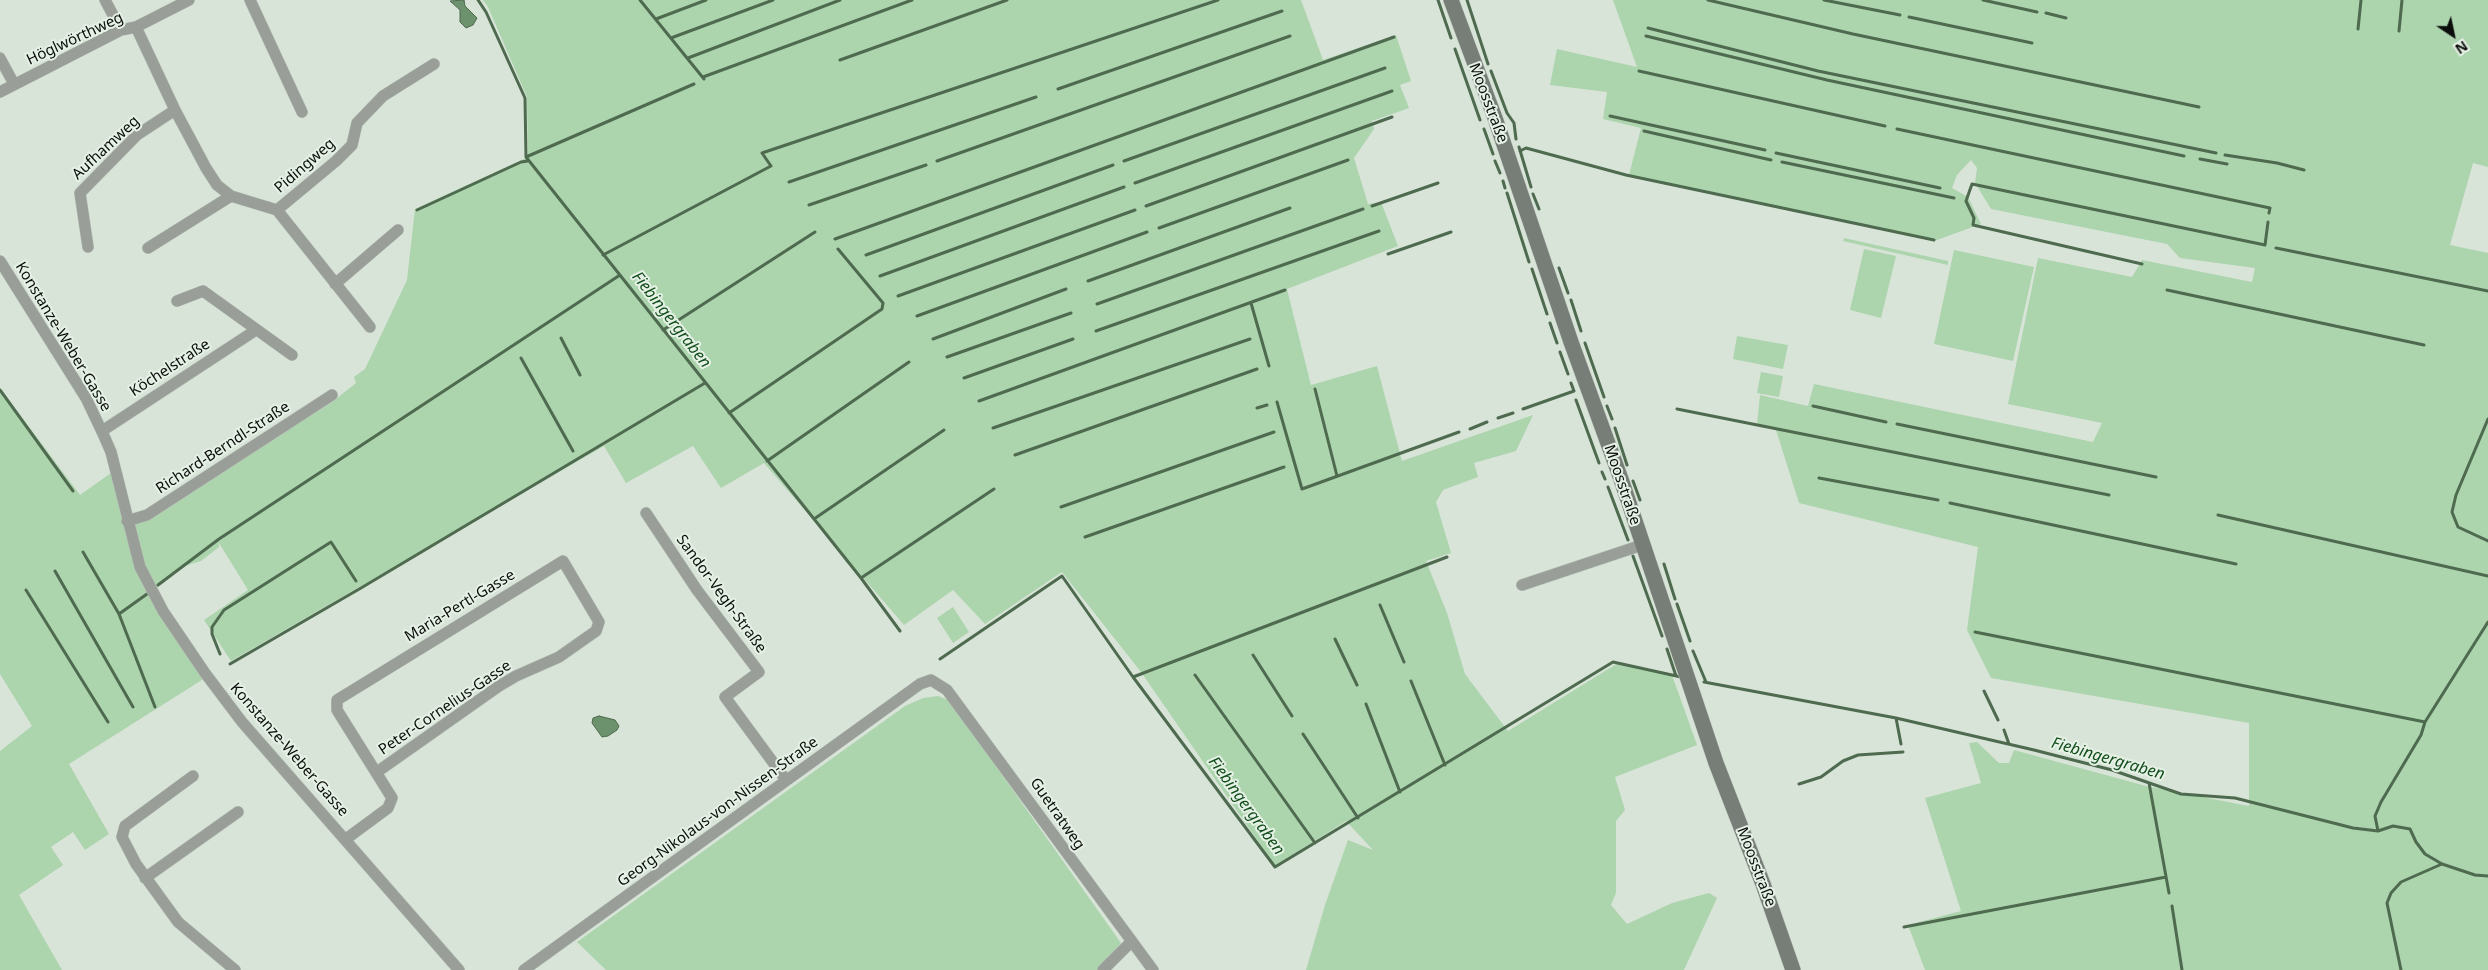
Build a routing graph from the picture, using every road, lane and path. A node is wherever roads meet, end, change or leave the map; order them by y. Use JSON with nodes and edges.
{"nodes":[{"id":1,"x":105,"y":0,"type":"edge"},
{"id":2,"x":189,"y":0,"type":"edge"},
{"id":3,"x":250,"y":0,"type":"edge"},
{"id":4,"x":1451,"y":0,"type":"edge"},
{"id":5,"x":136,"y":27,"type":"junction"},
{"id":6,"x":121,"y":30,"type":"junction"},
{"id":7,"x":0,"y":58,"type":"edge"},
{"id":8,"x":434,"y":64,"type":"dead end"},
{"id":9,"x":14,"y":84,"type":"junction"},
{"id":10,"x":0,"y":92,"type":"edge"},
{"id":11,"x":175,"y":110,"type":"junction"},
{"id":12,"x":302,"y":112,"type":"dead end"},
{"id":13,"x":232,"y":196,"type":"junction"},
{"id":14,"x":277,"y":210,"type":"junction"},
{"id":15,"x":398,"y":230,"type":"dead end"},
{"id":16,"x":88,"y":248,"type":"dead end"},
{"id":17,"x":148,"y":248,"type":"dead end"},
{"id":18,"x":0,"y":261,"type":"edge"},
{"id":19,"x":335,"y":284,"type":"junction"},
{"id":20,"x":177,"y":301,"type":"dead end"},
{"id":21,"x":370,"y":326,"type":"dead end"},
{"id":22,"x":256,"y":330,"type":"junction"},
{"id":23,"x":292,"y":355,"type":"dead end"},
{"id":24,"x":332,"y":395,"type":"dead end"},
{"id":25,"x":102,"y":431,"type":"junction"},
{"id":26,"x":646,"y":513,"type":"dead end"},
{"id":27,"x":127,"y":521,"type":"junction"},
{"id":28,"x":1642,"y":545,"type":"junction"},
{"id":29,"x":1522,"y":586,"type":"dead end"},
{"id":30,"x":582,"y":592,"type":"joint"},
{"id":31,"x":931,"y":680,"type":"joint"},
{"id":32,"x":377,"y":772,"type":"junction"},
{"id":33,"x":193,"y":776,"type":"dead end"},
{"id":34,"x":786,"y":780,"type":"junction"},
{"id":35,"x":238,"y":812,"type":"dead end"},
{"id":36,"x":346,"y":839,"type":"junction"},
{"id":37,"x":145,"y":878,"type":"junction"},
{"id":38,"x":1131,"y":942,"type":"junction"},
{"id":39,"x":235,"y":970,"type":"edge"},
{"id":40,"x":459,"y":970,"type":"edge"},
{"id":41,"x":524,"y":970,"type":"edge"},
{"id":42,"x":1103,"y":970,"type":"edge"},
{"id":43,"x":1153,"y":970,"type":"edge"},
{"id":44,"x":1793,"y":970,"type":"edge"}],
"edges":[{"from":1,"to":6,"type":"street"},
{"from":2,"to":5,"type":"street","name":"Höglwörthweg"},
{"from":3,"to":12,"type":"street"},
{"from":4,"to":28,"type":"street","name":"Moosstraße"},
{"from":5,"to":6,"type":"street","name":"Höglwörthweg"},
{"from":5,"to":11,"type":"street","name":"Pidingweg"},
{"from":6,"to":9,"type":"street","name":"Höglwörthweg"},
{"from":7,"to":9,"type":"street"},
{"from":8,"to":14,"type":"street","name":"Pidingweg"},
{"from":9,"to":10,"type":"street","name":"Höglwörthweg"},
{"from":11,"to":13,"type":"street","name":"Pidingweg"},
{"from":11,"to":16,"type":"street","name":"Aufhamweg"},
{"from":13,"to":14,"type":"street","name":"Pidingweg"},
{"from":13,"to":17,"type":"street"},
{"from":14,"to":19,"type":"street","name":"Pidingweg"},
{"from":15,"to":19,"type":"street"},
{"from":18,"to":25,"type":"street","name":"Konstanze-Weber-Gasse"},
{"from":19,"to":21,"type":"street","name":"Pidingweg"},
{"from":20,"to":22,"type":"street"},
{"from":22,"to":23,"type":"street"},
{"from":22,"to":25,"type":"street","name":"Köchelstraße"},
{"from":24,"to":27,"type":"street","name":"Richard-Berndl-Straße"},
{"from":25,"to":27,"type":"street","name":"Konstanze-Weber-Gasse"},
{"from":26,"to":34,"type":"street","name":"Sandor-Vegh-Straße"},
{"from":27,"to":36,"type":"street","name":"Konstanze-Weber-Gasse"},
{"from":28,"to":29,"type":"street"},
{"from":28,"to":44,"type":"street","name":"Moosstraße"},
{"from":30,"to":32,"type":"street","name":"Peter-Cornelius-Gasse"},
{"from":30,"to":32,"type":"street","name":"Maria-Pertl-Gasse"},
{"from":31,"to":34,"type":"street","name":"Georg-Nikolaus-von-Nissen-Straße"},
{"from":31,"to":38,"type":"street","name":"Guetratweg"},
{"from":32,"to":36,"type":"street"},
{"from":33,"to":37,"type":"street"},
{"from":34,"to":41,"type":"street","name":"Georg-Nikolaus-von-Nissen-Straße"},
{"from":35,"to":37,"type":"street"},
{"from":36,"to":40,"type":"street","name":"Konstanze-Weber-Gasse"},
{"from":37,"to":39,"type":"street"},
{"from":38,"to":42,"type":"street"},
{"from":38,"to":43,"type":"street","name":"Guetratweg"}]}
